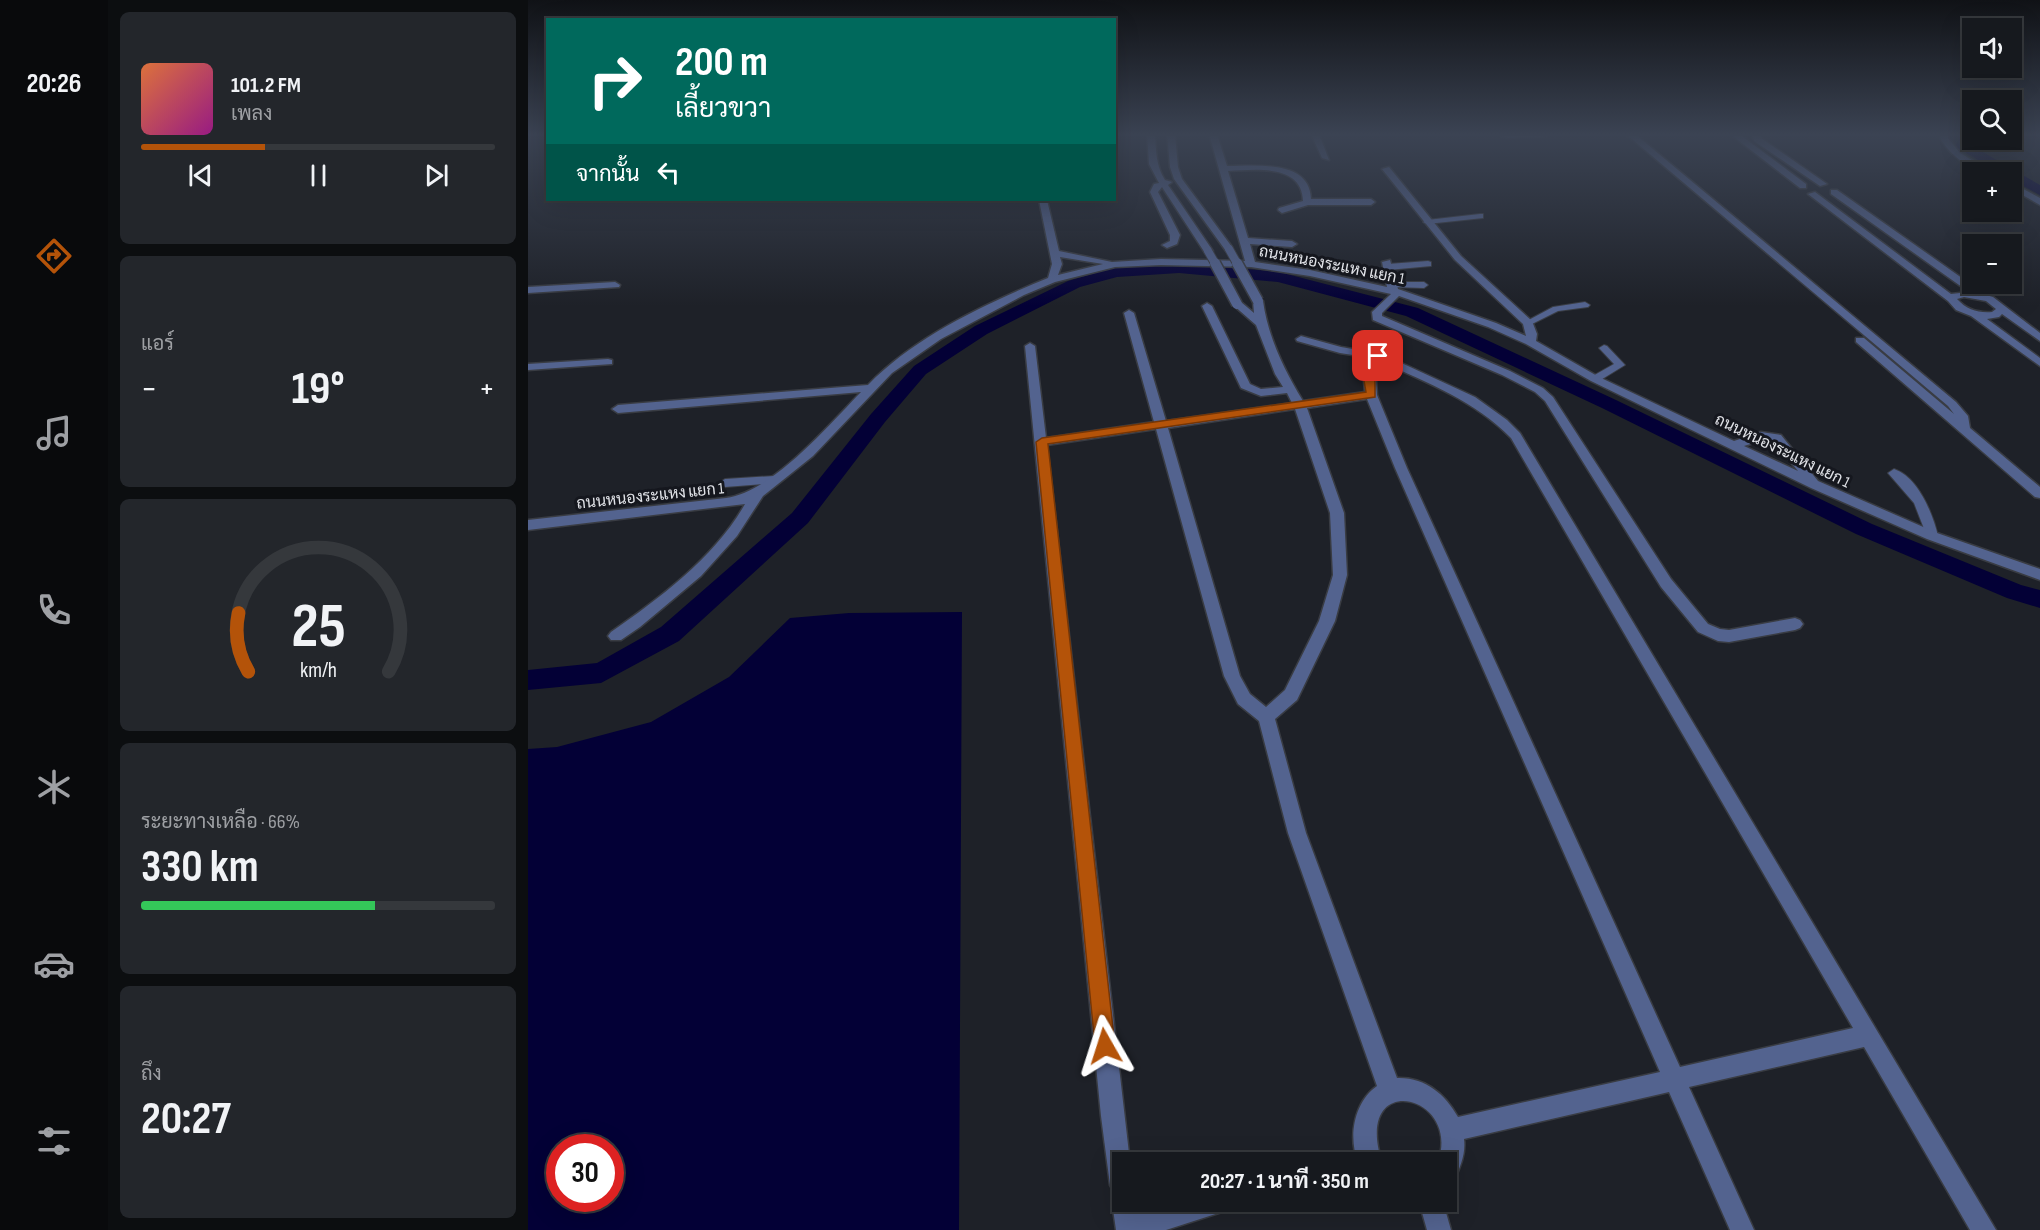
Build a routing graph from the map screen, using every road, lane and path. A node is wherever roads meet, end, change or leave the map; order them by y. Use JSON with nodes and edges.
{"nodes":[{"id":1,"x":1154,"y":191,"type":"edge"},
{"id":2,"x":1167,"y":191,"type":"edge"},
{"id":3,"x":1186,"y":191,"type":"edge"},
{"id":4,"x":1229,"y":191,"type":"edge"},
{"id":5,"x":1306,"y":191,"type":"edge"},
{"id":6,"x":1403,"y":191,"type":"edge"},
{"id":7,"x":1698,"y":191,"type":"edge"},
{"id":8,"x":1809,"y":191,"type":"edge"},
{"id":9,"x":1834,"y":192,"type":"joint"},
{"id":10,"x":2022,"y":192,"type":"edge"},
{"id":11,"x":1812,"y":194,"type":"junction"},
{"id":12,"x":1043,"y":201,"type":"edge"},
{"id":13,"x":1307,"y":202,"type":"junction"},
{"id":14,"x":1371,"y":202,"type":"dead end"},
{"id":15,"x":2040,"y":202,"type":"edge"},
{"id":16,"x":1700,"y":204,"type":"dead end"},
{"id":17,"x":1282,"y":210,"type":"dead end"},
{"id":18,"x":1480,"y":216,"type":"dead end"},
{"id":19,"x":1427,"y":222,"type":"junction"},
{"id":20,"x":1244,"y":241,"type":"junction"},
{"id":21,"x":1292,"y":244,"type":"dead end"},
{"id":22,"x":1167,"y":245,"type":"dead end"},
{"id":23,"x":1054,"y":253,"type":"junction"},
{"id":24,"x":1116,"y":264,"type":"junction"},
{"id":25,"x":1251,"y":264,"type":"junction"},
{"id":26,"x":1428,"y":264,"type":"dead end"},
{"id":27,"x":1387,"y":265,"type":"joint"},
{"id":28,"x":1052,"y":280,"type":"junction"},
{"id":29,"x":615,"y":285,"type":"dead end"},
{"id":30,"x":1424,"y":285,"type":"dead end"},
{"id":31,"x":528,"y":290,"type":"edge"},
{"id":32,"x":1392,"y":292,"type":"junction"},
{"id":33,"x":1981,"y":296,"type":"junction"},
{"id":34,"x":1952,"y":299,"type":"junction"},
{"id":35,"x":1585,"y":305,"type":"dead end"},
{"id":36,"x":1207,"y":306,"type":"dead end"},
{"id":37,"x":2001,"y":310,"type":"junction"},
{"id":38,"x":1129,"y":313,"type":"dead end"},
{"id":39,"x":1972,"y":314,"type":"junction"},
{"id":40,"x":1527,"y":323,"type":"junction"},
{"id":41,"x":1261,"y":324,"type":"junction"},
{"id":42,"x":2040,"y":338,"type":"edge"},
{"id":43,"x":1301,"y":339,"type":"dead end"},
{"id":44,"x":1530,"y":342,"type":"junction"},
{"id":45,"x":1030,"y":346,"type":"dead end"},
{"id":46,"x":1604,"y":348,"type":"dead end"},
{"id":47,"x":1378,"y":356,"type":"junction"},
{"id":48,"x":608,"y":362,"type":"dead end"},
{"id":49,"x":2040,"y":363,"type":"edge"},
{"id":50,"x":528,"y":367,"type":"edge"},
{"id":51,"x":1595,"y":379,"type":"junction"},
{"id":52,"x":871,"y":388,"type":"junction"},
{"id":53,"x":1290,"y":389,"type":"junction"},
{"id":54,"x":1371,"y":394,"type":"junction"},
{"id":55,"x":1300,"y":406,"type":"junction"},
{"id":56,"x":618,"y":409,"type":"dead end"},
{"id":57,"x":1161,"y":426,"type":"junction"},
{"id":58,"x":1964,"y":428,"type":"junction"},
{"id":59,"x":1042,"y":442,"type":"junction"},
{"id":60,"x":1735,"y":445,"type":"junction"},
{"id":61,"x":1894,"y":473,"type":"dead end"},
{"id":62,"x":774,"y":480,"type":"junction"},
{"id":63,"x":724,"y":483,"type":"dead end"},
{"id":64,"x":1816,"y":485,"type":"junction"},
{"id":65,"x":758,"y":493,"type":"junction"},
{"id":66,"x":2040,"y":494,"type":"edge"},
{"id":67,"x":528,"y":525,"type":"edge"},
{"id":68,"x":1932,"y":536,"type":"junction"},
{"id":69,"x":2040,"y":575,"type":"edge"},
{"id":70,"x":1795,"y":624,"type":"dead end"},
{"id":71,"x":616,"y":636,"type":"dead end"},
{"id":72,"x":1266,"y":717,"type":"junction"},
{"id":73,"x":1869,"y":1035,"type":"junction"},
{"id":74,"x":1675,"y":1079,"type":"junction"},
{"id":75,"x":1390,"y":1090,"type":"junction"},
{"id":76,"x":1452,"y":1130,"type":"junction"},
{"id":77,"x":1118,"y":1152,"type":"edge"},
{"id":78,"x":1363,"y":1152,"type":"edge"},
{"id":79,"x":1452,"y":1152,"type":"edge"},
{"id":80,"x":1125,"y":1212,"type":"edge"},
{"id":81,"x":1186,"y":1212,"type":"edge"},
{"id":82,"x":1434,"y":1212,"type":"edge"},
{"id":83,"x":1128,"y":1229,"type":"edge"},
{"id":84,"x":1439,"y":1230,"type":"edge"},
{"id":85,"x":1742,"y":1230,"type":"edge"},
{"id":86,"x":1984,"y":1230,"type":"edge"}],
"edges":[{"from":1,"to":22,"type":"street"},
{"from":2,"to":41,"type":"street","bridge":true},
{"from":3,"to":41,"type":"street","bridge":true},
{"from":4,"to":20,"type":"street"},
{"from":5,"to":13,"type":"street"},
{"from":6,"to":19,"type":"street"},
{"from":7,"to":58,"type":"street"},
{"from":8,"to":11,"type":"street"},
{"from":9,"to":11,"type":"street"},
{"from":9,"to":33,"type":"street"},
{"from":10,"to":15,"type":"street"},
{"from":11,"to":34,"type":"street"},
{"from":12,"to":23,"type":"street"},
{"from":13,"to":14,"type":"street"},
{"from":13,"to":17,"type":"street"},
{"from":16,"to":58,"type":"street"},
{"from":18,"to":19,"type":"lane"},
{"from":19,"to":40,"type":"street"},
{"from":20,"to":21,"type":"street"},
{"from":20,"to":25,"type":"street"},
{"from":23,"to":24,"type":"street"},
{"from":23,"to":28,"type":"street"},
{"from":24,"to":25,"type":"street","name":"ถนนหนองระแหง แยก 1"},
{"from":24,"to":28,"type":"street","name":"ถนนหนองระแหง แยก 1"},
{"from":25,"to":32,"type":"street","name":"ถนนหนองระแหง แยก 1"},
{"from":26,"to":27,"type":"lane"},
{"from":27,"to":32,"type":"street"},
{"from":28,"to":52,"type":"street","name":"ถนนหนองระแหง แยก 1"},
{"from":29,"to":31,"type":"street"},
{"from":30,"to":32,"type":"lane"},
{"from":32,"to":44,"type":"street","name":"ถนนหนองระแหง แยก 1"},
{"from":32,"to":70,"type":"street"},
{"from":33,"to":34,"type":"street"},
{"from":33,"to":37,"type":"street"},
{"from":34,"to":39,"type":"street"},
{"from":35,"to":40,"type":"lane"},
{"from":36,"to":53,"type":"street"},
{"from":37,"to":39,"type":"street"},
{"from":37,"to":42,"type":"street"},
{"from":38,"to":57,"type":"street"},
{"from":39,"to":49,"type":"street"},
{"from":40,"to":44,"type":"street"},
{"from":41,"to":53,"type":"street"},
{"from":43,"to":47,"type":"street"},
{"from":44,"to":51,"type":"street","name":"ถนนหนองระแหง แยก 1"},
{"from":45,"to":59,"type":"street"},
{"from":46,"to":51,"type":"lane"},
{"from":47,"to":54,"type":"street"},
{"from":47,"to":73,"type":"street"},
{"from":48,"to":50,"type":"street"},
{"from":51,"to":60,"type":"street","name":"ถนนหนองระแหง แยก 1"},
{"from":52,"to":56,"type":"street"},
{"from":52,"to":62,"type":"street","name":"ถนนหนองระแหง แยก 1"},
{"from":53,"to":55,"type":"street"},
{"from":54,"to":55,"type":"street"},
{"from":54,"to":74,"type":"street"},
{"from":55,"to":57,"type":"street"},
{"from":55,"to":72,"type":"street"},
{"from":57,"to":59,"type":"street"},
{"from":57,"to":72,"type":"street"},
{"from":58,"to":66,"type":"street"},
{"from":59,"to":77,"type":"street"},
{"from":60,"to":64,"type":"street","name":"ถนนหนองระแหง แยก 1"},
{"from":60,"to":64,"type":"street"},
{"from":61,"to":68,"type":"lane"},
{"from":62,"to":63,"type":"lane"},
{"from":62,"to":65,"type":"street","name":"ถนนหนองระแหง แยก 1"},
{"from":64,"to":68,"type":"street","name":"ถนนหนองระแหง แยก 1"},
{"from":65,"to":67,"type":"street","name":"ถนนหนองระแหง แยก 1"},
{"from":65,"to":71,"type":"street"},
{"from":68,"to":69,"type":"street","name":"ถนนหนองระแหง แยก 1"},
{"from":72,"to":75,"type":"street"},
{"from":73,"to":74,"type":"street"},
{"from":73,"to":86,"type":"street"},
{"from":74,"to":76,"type":"street"},
{"from":74,"to":85,"type":"street"},
{"from":75,"to":76,"type":"street"},
{"from":75,"to":78,"type":"street"},
{"from":76,"to":79,"type":"street"},
{"from":80,"to":83,"type":"street"},
{"from":81,"to":83,"type":"street"},
{"from":82,"to":84,"type":"street"}]}
